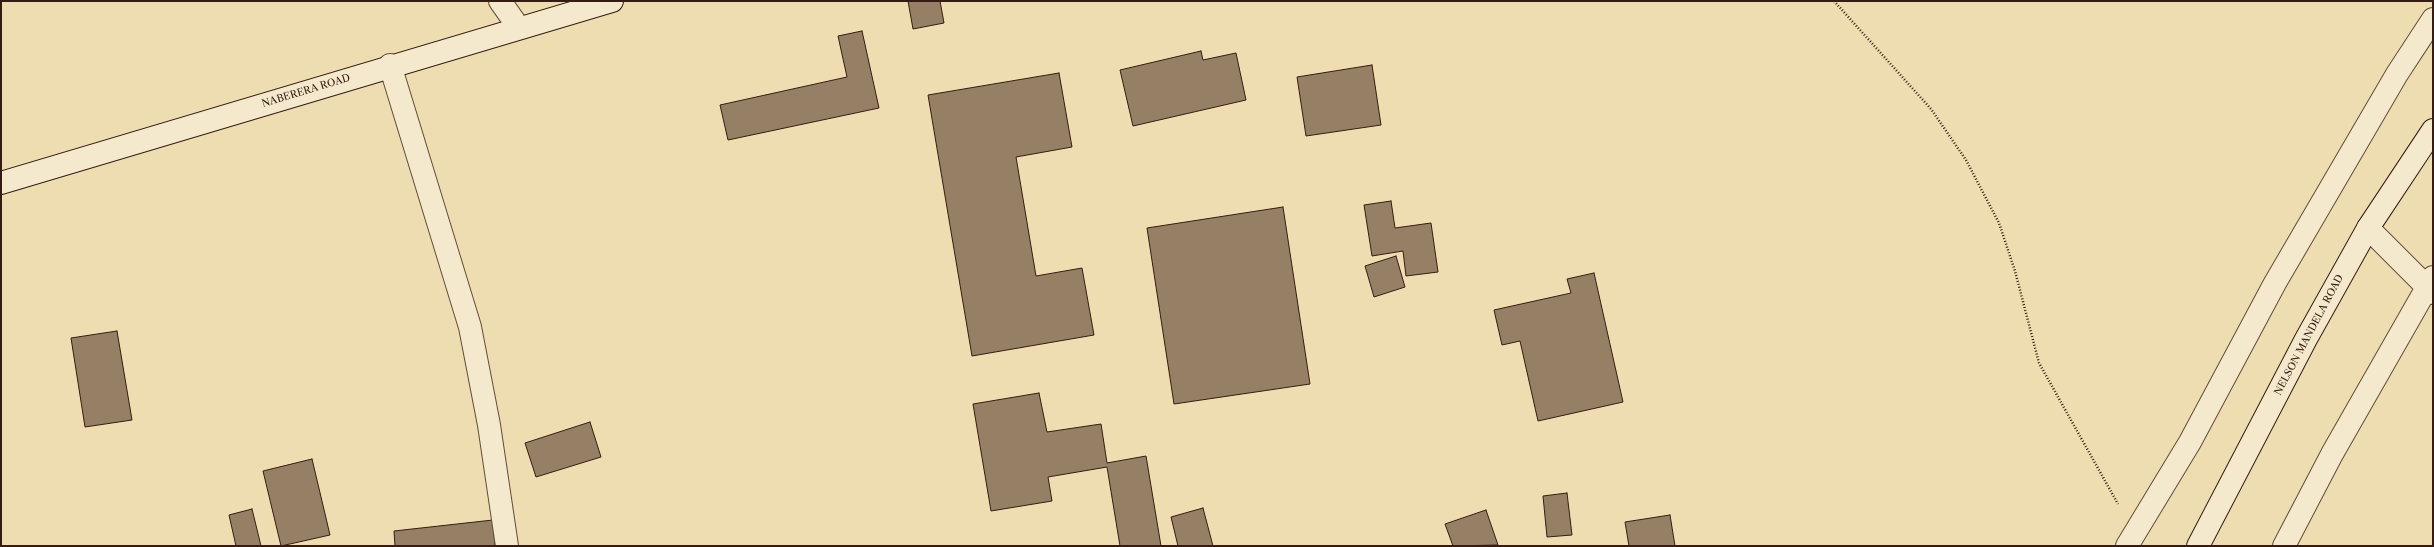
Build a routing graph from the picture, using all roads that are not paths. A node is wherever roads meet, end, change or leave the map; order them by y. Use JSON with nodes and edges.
{"nodes":[{"id":1,"x":500,"y":1,"type":"edge"},
{"id":2,"x":612,"y":1,"type":"edge"},
{"id":3,"x":2433,"y":19,"type":"edge"},
{"id":4,"x":519,"y":28,"type":"junction"},
{"id":5,"x":390,"y":65,"type":"junction"},
{"id":6,"x":2433,"y":130,"type":"edge"},
{"id":7,"x":1,"y":183,"type":"edge"},
{"id":8,"x":2368,"y":228,"type":"junction"},
{"id":9,"x":2431,"y":286,"type":"edge"},
{"id":10,"x":2130,"y":540,"type":"edge"},
{"id":11,"x":507,"y":546,"type":"edge"},
{"id":12,"x":2198,"y":546,"type":"edge"},
{"id":13,"x":2284,"y":546,"type":"edge"}],
"edges":[{"from":1,"to":4,"type":"street"},
{"from":2,"to":4,"type":"street","name":"NABERERA ROAD"},
{"from":3,"to":10,"type":"street"},
{"from":4,"to":5,"type":"street","name":"NABERERA ROAD"},
{"from":5,"to":7,"type":"street","name":"NABERERA ROAD"},
{"from":5,"to":11,"type":"street"},
{"from":6,"to":8,"type":"street","name":"NELSON MANDELA ROAD"},
{"from":8,"to":9,"type":"street"},
{"from":8,"to":12,"type":"street","name":"NELSON MANDELA ROAD"},
{"from":9,"to":13,"type":"street"}]}
